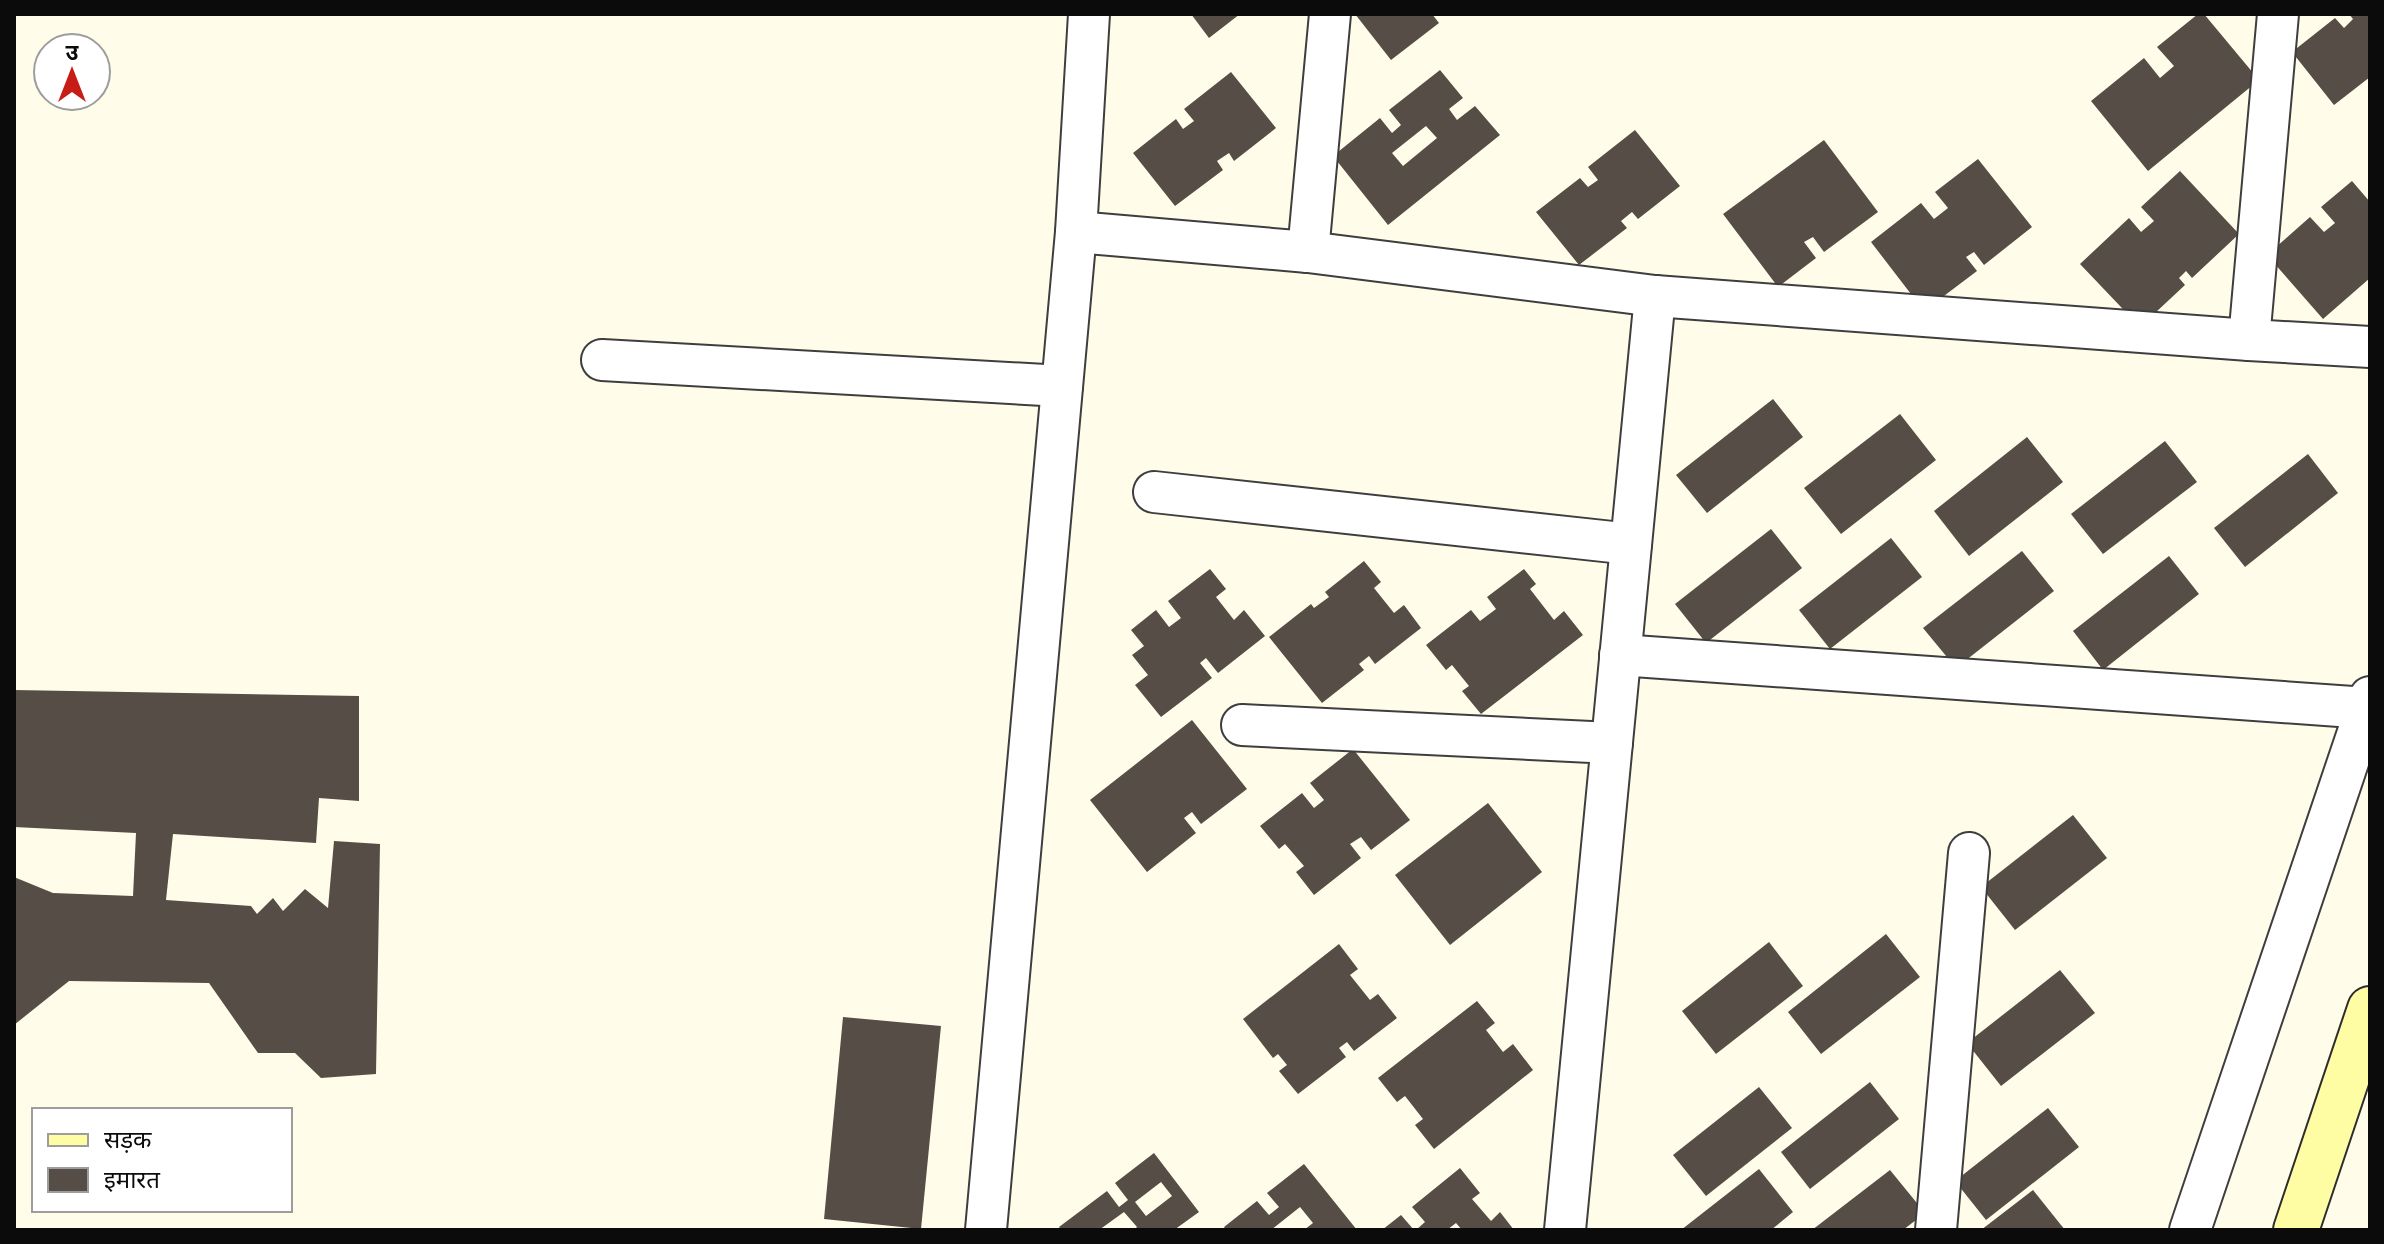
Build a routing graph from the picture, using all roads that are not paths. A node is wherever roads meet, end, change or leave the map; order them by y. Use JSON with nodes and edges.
{"nodes":[{"id":1,"x":1089,"y":14,"type":"edge"},
{"id":2,"x":1330,"y":14,"type":"edge"},
{"id":3,"x":2278,"y":14,"type":"edge"},
{"id":4,"x":1076,"y":232,"type":"junction"},
{"id":5,"x":1308,"y":252,"type":"junction"},
{"id":6,"x":1655,"y":296,"type":"junction"},
{"id":7,"x":2249,"y":340,"type":"junction"},
{"id":8,"x":2370,"y":347,"type":"edge"},
{"id":9,"x":602,"y":360,"type":"dead end"},
{"id":10,"x":1062,"y":386,"type":"junction"},
{"id":11,"x":1154,"y":492,"type":"dead end"},
{"id":12,"x":1631,"y":544,"type":"junction"},
{"id":13,"x":1620,"y":655,"type":"junction"},
{"id":14,"x":2369,"y":703,"type":"edge"},
{"id":15,"x":1242,"y":725,"type":"dead end"},
{"id":16,"x":1612,"y":743,"type":"junction"},
{"id":17,"x":1969,"y":853,"type":"dead end"},
{"id":18,"x":2370,"y":1009,"type":"edge"},
{"id":19,"x":986,"y":1230,"type":"edge"},
{"id":20,"x":1565,"y":1230,"type":"edge"},
{"id":21,"x":1936,"y":1230,"type":"edge"},
{"id":22,"x":2190,"y":1230,"type":"edge"},
{"id":23,"x":2296,"y":1230,"type":"edge"}],
"edges":[{"from":1,"to":4,"type":"street"},
{"from":2,"to":5,"type":"street"},
{"from":3,"to":7,"type":"street"},
{"from":4,"to":5,"type":"street"},
{"from":4,"to":10,"type":"street"},
{"from":5,"to":6,"type":"street"},
{"from":6,"to":7,"type":"street"},
{"from":6,"to":12,"type":"street"},
{"from":7,"to":8,"type":"street"},
{"from":9,"to":10,"type":"street"},
{"from":10,"to":19,"type":"street"},
{"from":11,"to":12,"type":"street"},
{"from":12,"to":13,"type":"street"},
{"from":13,"to":14,"type":"street"},
{"from":13,"to":16,"type":"street"},
{"from":14,"to":22,"type":"street"},
{"from":15,"to":16,"type":"street"},
{"from":16,"to":20,"type":"street"},
{"from":17,"to":21,"type":"street"},
{"from":18,"to":23,"type":"main road"}]}
